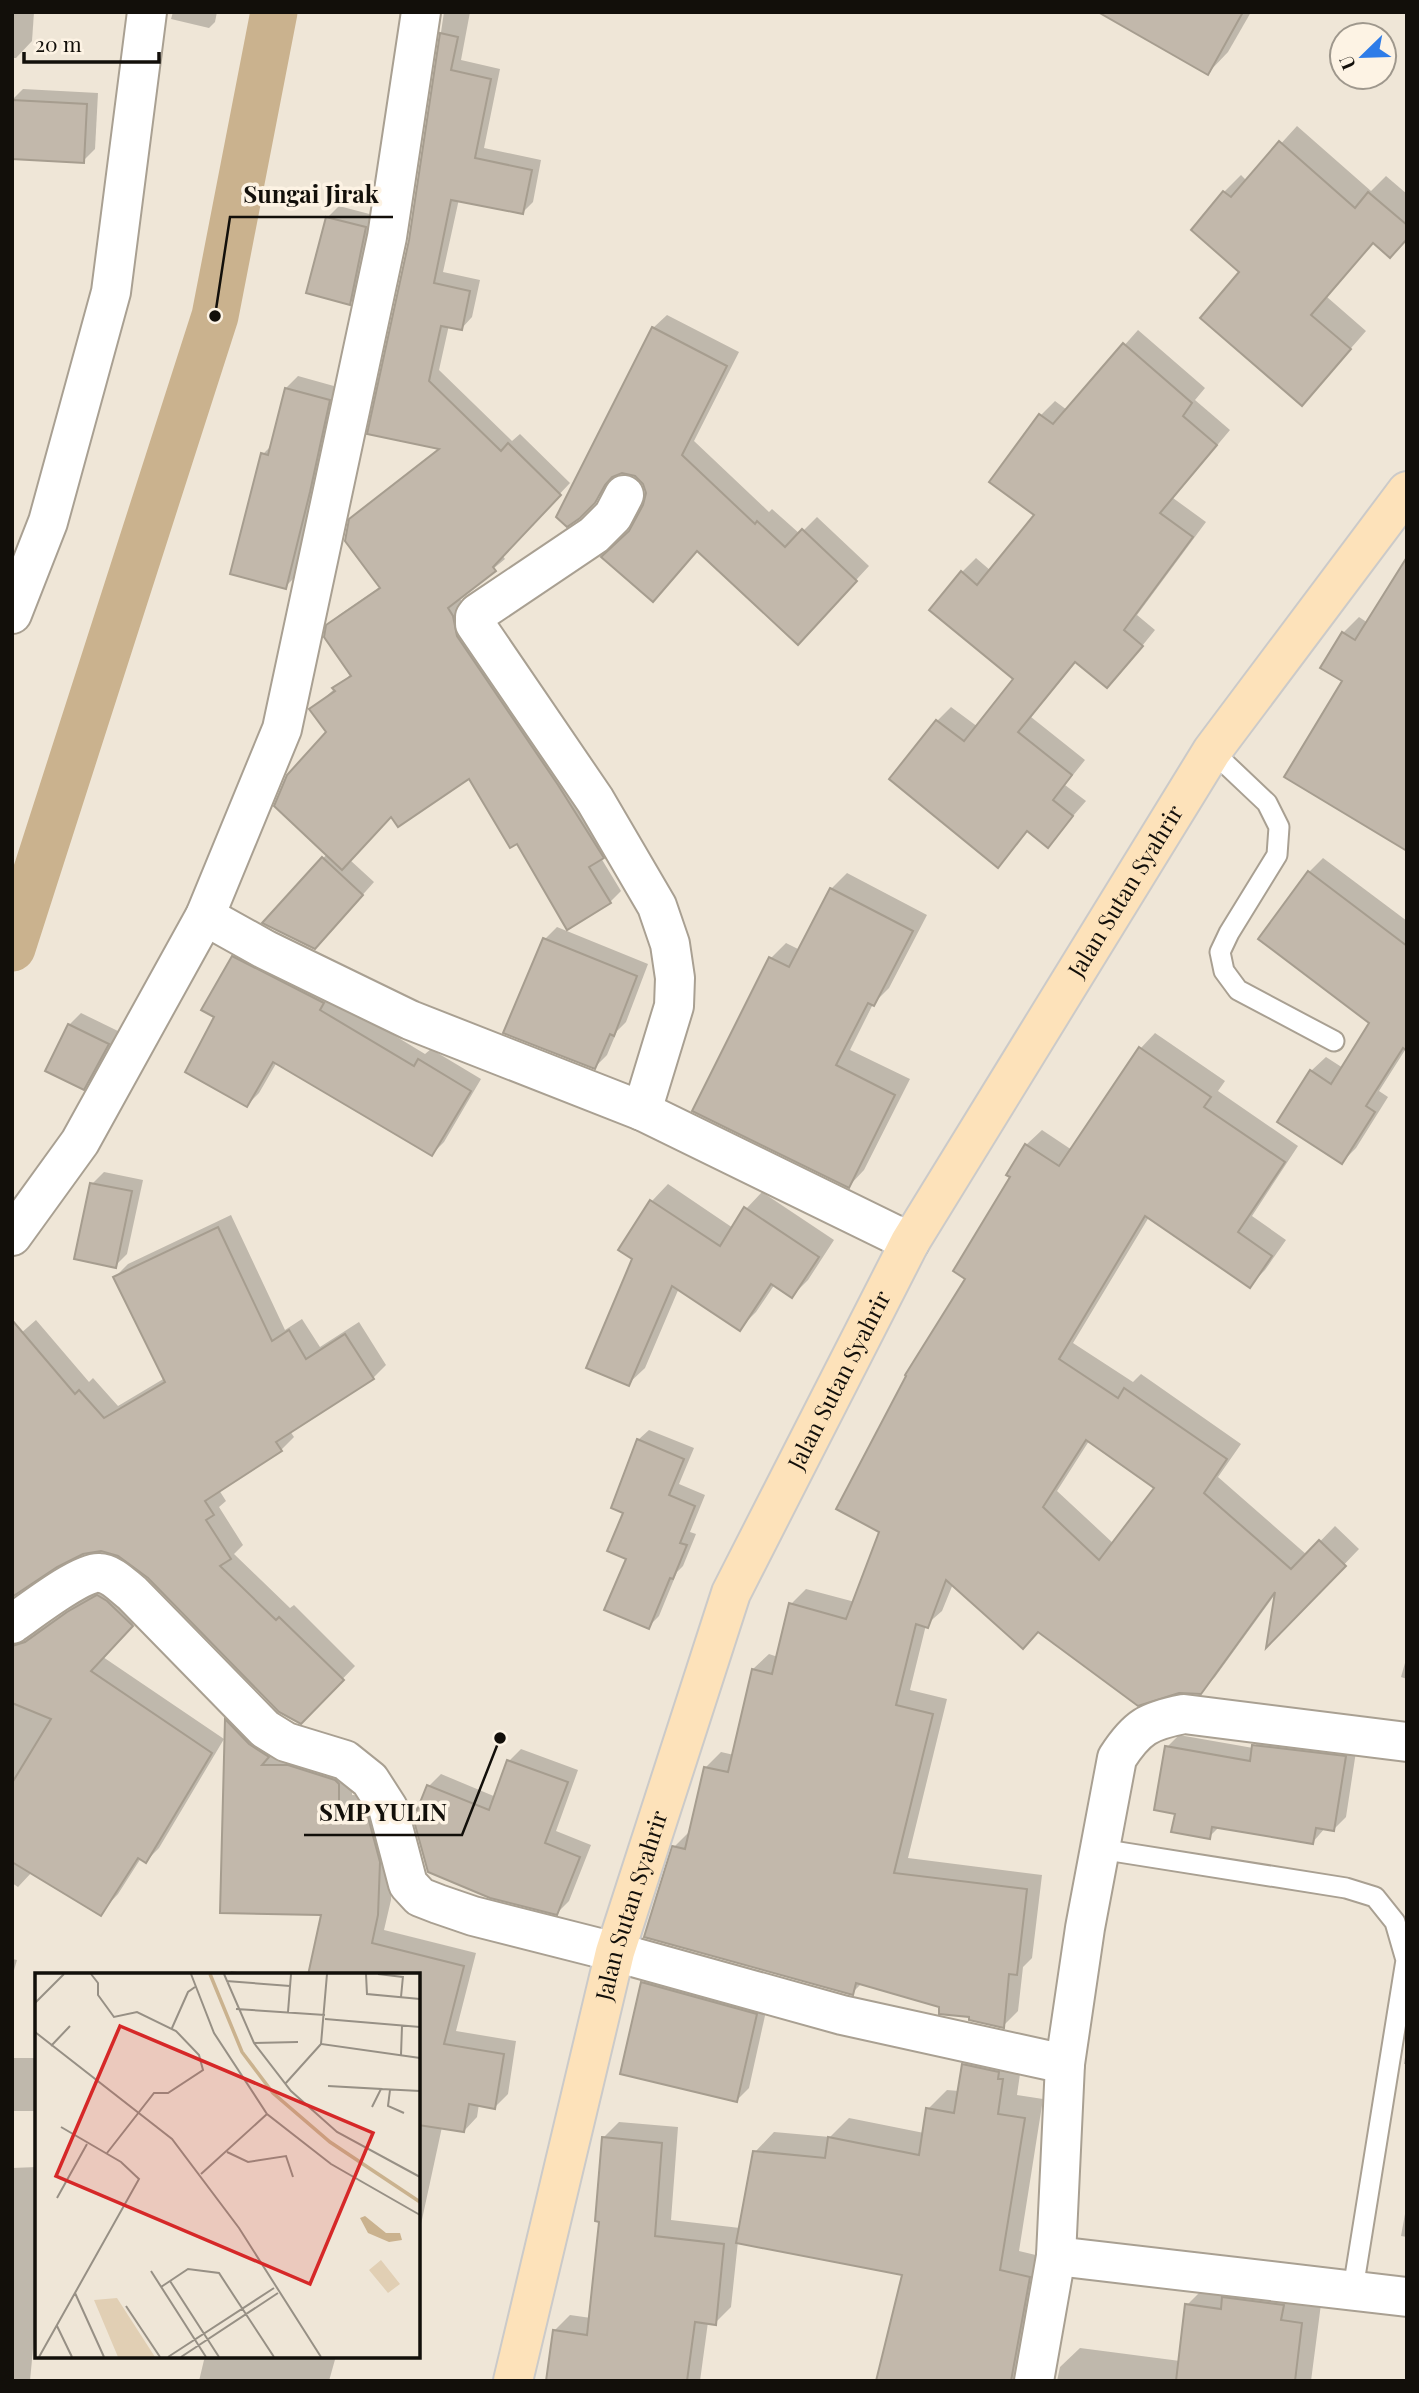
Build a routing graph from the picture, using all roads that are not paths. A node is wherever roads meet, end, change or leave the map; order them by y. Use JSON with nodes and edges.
{"nodes":[{"id":1,"x":147,"y":12,"type":"edge"},
{"id":2,"x":421,"y":12,"type":"edge"},
{"id":3,"x":1407,"y":491,"type":"edge"},
{"id":4,"x":624,"y":495,"type":"dead end"},
{"id":5,"x":12,"y":614,"type":"edge"},
{"id":6,"x":1212,"y":751,"type":"junction"},
{"id":7,"x":205,"y":916,"type":"junction"},
{"id":8,"x":1334,"y":1041,"type":"dead end"},
{"id":9,"x":642,"y":1111,"type":"junction"},
{"id":10,"x":12,"y":1237,"type":"edge"},
{"id":11,"x":909,"y":1242,"type":"junction"},
{"id":12,"x":12,"y":1624,"type":"edge"},
{"id":13,"x":1407,"y":1742,"type":"edge"},
{"id":14,"x":1100,"y":1849,"type":"junction"},
{"id":15,"x":615,"y":1952,"type":"junction"},
{"id":16,"x":1065,"y":2064,"type":"junction"},
{"id":17,"x":1056,"y":2256,"type":"junction"},
{"id":18,"x":1353,"y":2289,"type":"junction"},
{"id":19,"x":1407,"y":2297,"type":"edge"},
{"id":20,"x":513,"y":2381,"type":"edge"},
{"id":21,"x":1034,"y":2381,"type":"edge"}],
"edges":[{"from":1,"to":5,"type":"street"},
{"from":2,"to":7,"type":"street"},
{"from":3,"to":6,"type":"main road","name":"Jalan Sutan Syahrir"},
{"from":4,"to":9,"type":"street"},
{"from":6,"to":8,"type":"lane"},
{"from":6,"to":11,"type":"main road","name":"Jalan Sutan Syahrir"},
{"from":7,"to":9,"type":"street"},
{"from":7,"to":10,"type":"street"},
{"from":9,"to":11,"type":"street"},
{"from":11,"to":15,"type":"main road","name":"Jalan Sutan Syahrir"},
{"from":12,"to":15,"type":"street"},
{"from":13,"to":14,"type":"street"},
{"from":14,"to":16,"type":"street"},
{"from":14,"to":18,"type":"lane"},
{"from":15,"to":16,"type":"street"},
{"from":15,"to":20,"type":"main road","name":"Jalan Sutan Syahrir"},
{"from":16,"to":17,"type":"street"},
{"from":17,"to":18,"type":"street"},
{"from":17,"to":21,"type":"street"},
{"from":18,"to":19,"type":"street"}]}
